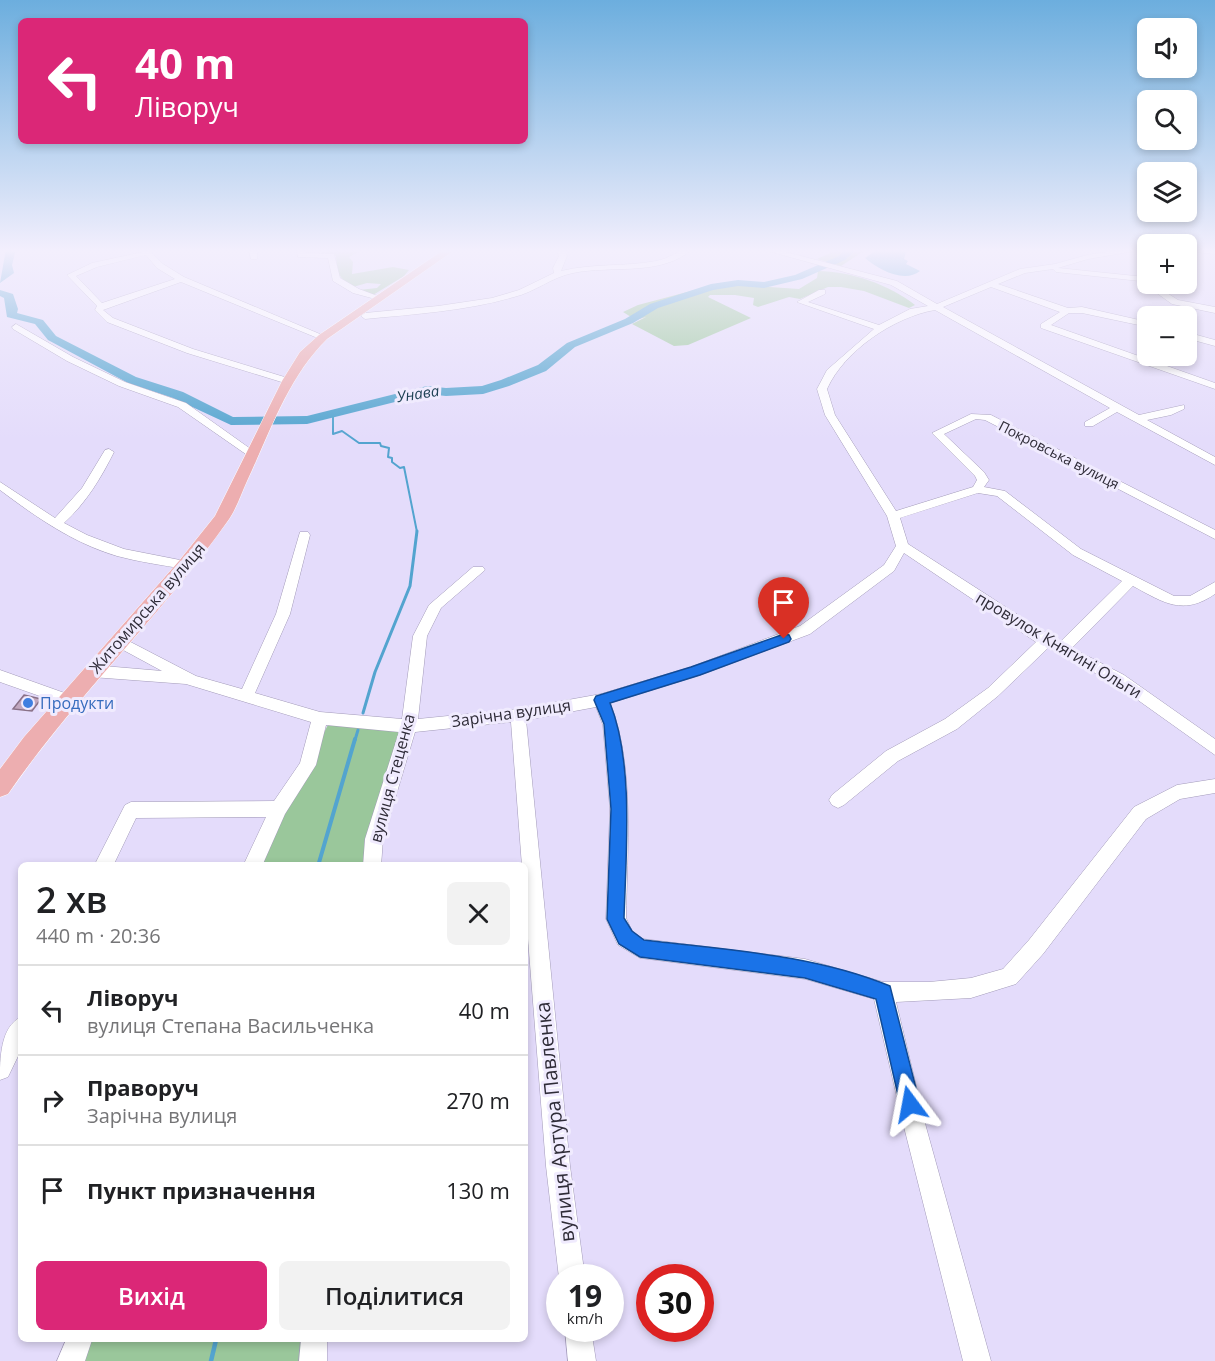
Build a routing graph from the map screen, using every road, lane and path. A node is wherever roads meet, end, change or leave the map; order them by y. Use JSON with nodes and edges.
{"nodes":[{"id":1,"x":102,"y":313,"type":"edge"},
{"id":2,"x":263,"y":313,"type":"edge"},
{"id":3,"x":358,"y":313,"type":"edge"},
{"id":4,"x":410,"y":313,"type":"edge"},
{"id":5,"x":833,"y":313,"type":"edge"},
{"id":6,"x":910,"y":313,"type":"edge"},
{"id":7,"x":946,"y":313,"type":"edge"},
{"id":8,"x":1063,"y":313,"type":"edge"},
{"id":9,"x":1093,"y":313,"type":"edge"},
{"id":10,"x":365,"y":316,"type":"dead end"},
{"id":11,"x":1137,"y":322,"type":"edge"},
{"id":12,"x":16,"y":327,"type":"dead end"},
{"id":13,"x":880,"y":328,"type":"junction"},
{"id":14,"x":323,"y":337,"type":"junction"},
{"id":15,"x":1197,"y":338,"type":"edge"},
{"id":16,"x":1215,"y":343,"type":"edge"},
{"id":17,"x":288,"y":381,"type":"junction"},
{"id":18,"x":1215,"y":386,"type":"edge"},
{"id":19,"x":1180,"y":407,"type":"dead end"},
{"id":20,"x":1116,"y":408,"type":"junction"},
{"id":21,"x":1136,"y":419,"type":"junction"},
{"id":22,"x":1089,"y":424,"type":"dead end"},
{"id":23,"x":109,"y":452,"type":"dead end"},
{"id":24,"x":255,"y":452,"type":"junction"},
{"id":25,"x":1215,"y":462,"type":"edge"},
{"id":26,"x":0,"y":485,"type":"edge"},
{"id":27,"x":977,"y":489,"type":"junction"},
{"id":28,"x":893,"y":516,"type":"junction"},
{"id":29,"x":56,"y":524,"type":"junction"},
{"id":30,"x":304,"y":535,"type":"dead end"},
{"id":31,"x":1215,"y":535,"type":"edge"},
{"id":32,"x":902,"y":546,"type":"junction"},
{"id":33,"x":185,"y":565,"type":"junction"},
{"id":34,"x":478,"y":570,"type":"dead end"},
{"id":35,"x":1132,"y":579,"type":"junction"},
{"id":36,"x":1215,"y":587,"type":"edge"},
{"id":37,"x":119,"y":641,"type":"junction"},
{"id":38,"x":1046,"y":641,"type":"junction"},
{"id":39,"x":1063,"y":648,"type":"junction"},
{"id":40,"x":93,"y":671,"type":"junction"},
{"id":41,"x":0,"y":676,"type":"edge"},
{"id":42,"x":191,"y":680,"type":"junction"},
{"id":43,"x":246,"y":697,"type":"junction"},
{"id":44,"x":68,"y":700,"type":"junction"},
{"id":45,"x":601,"y":700,"type":"junction"},
{"id":46,"x":518,"y":715,"type":"junction"},
{"id":47,"x":320,"y":718,"type":"junction"},
{"id":48,"x":409,"y":726,"type":"junction"},
{"id":49,"x":1215,"y":748,"type":"edge"},
{"id":50,"x":1215,"y":786,"type":"edge"},
{"id":51,"x":0,"y":787,"type":"edge"},
{"id":52,"x":838,"y":800,"type":"dead end"},
{"id":53,"x":279,"y":809,"type":"junction"},
{"id":54,"x":105,"y":862,"type":"edge"},
{"id":55,"x":254,"y":862,"type":"edge"},
{"id":56,"x":372,"y":862,"type":"edge"},
{"id":57,"x":883,"y":992,"type":"junction"},
{"id":58,"x":18,"y":1034,"type":"edge"},
{"id":59,"x":0,"y":1069,"type":"edge"},
{"id":60,"x":570,"y":1264,"type":"edge"},
{"id":61,"x":78,"y":1342,"type":"edge"},
{"id":62,"x":314,"y":1342,"type":"edge"},
{"id":63,"x":580,"y":1342,"type":"edge"},
{"id":64,"x":71,"y":1361,"type":"edge"},
{"id":65,"x":313,"y":1361,"type":"edge"},
{"id":66,"x":582,"y":1361,"type":"edge"},
{"id":67,"x":977,"y":1361,"type":"edge"}],
"edges":[{"from":1,"to":17,"type":"street"},
{"from":2,"to":14,"type":"street"},
{"from":3,"to":14,"type":"main road","name":"Житомирська вулиця"},
{"from":4,"to":10,"type":"street"},
{"from":5,"to":13,"type":"street"},
{"from":6,"to":13,"type":"street"},
{"from":7,"to":20,"type":"street"},
{"from":8,"to":18,"type":"street"},
{"from":9,"to":11,"type":"street"},
{"from":12,"to":24,"type":"street"},
{"from":13,"to":28,"type":"street"},
{"from":14,"to":17,"type":"main road","name":"Житомирська вулиця"},
{"from":15,"to":16,"type":"street"},
{"from":17,"to":24,"type":"main road","name":"Житомирська вулиця"},
{"from":19,"to":21,"type":"street"},
{"from":20,"to":21,"type":"street"},
{"from":20,"to":22,"type":"street"},
{"from":21,"to":25,"type":"street"},
{"from":23,"to":29,"type":"street"},
{"from":24,"to":33,"type":"main road","name":"Житомирська вулиця"},
{"from":26,"to":29,"type":"street"},
{"from":27,"to":28,"type":"street"},
{"from":27,"to":31,"type":"street","name":"Покровська вулиця"},
{"from":27,"to":35,"type":"street"},
{"from":28,"to":32,"type":"street"},
{"from":29,"to":33,"type":"street"},
{"from":30,"to":43,"type":"street"},
{"from":32,"to":38,"type":"street","name":"провулок Княгині Ольги"},
{"from":32,"to":45,"type":"street","name":"Зарічна вулиця"},
{"from":33,"to":37,"type":"main road","name":"Житомирська вулиця"},
{"from":34,"to":48,"type":"street","name":"вулиця Стеценка"},
{"from":35,"to":36,"type":"street"},
{"from":35,"to":39,"type":"street"},
{"from":37,"to":40,"type":"main road","name":"Житомирська вулиця"},
{"from":37,"to":42,"type":"street","name":"Зарічна вулиця"},
{"from":38,"to":39,"type":"street","name":"провулок Княгині Ольги"},
{"from":38,"to":52,"type":"street"},
{"from":39,"to":49,"type":"street","name":"провулок Княгині Ольги"},
{"from":40,"to":42,"type":"street","name":"Зарічна вулиця"},
{"from":40,"to":44,"type":"main road","name":"Житомирська вулиця"},
{"from":41,"to":44,"type":"street"},
{"from":42,"to":43,"type":"street","name":"Зарічна вулиця"},
{"from":43,"to":47,"type":"street","name":"Зарічна вулиця"},
{"from":44,"to":51,"type":"main road","name":"Житомирська вулиця"},
{"from":45,"to":46,"type":"street","name":"Зарічна вулиця"},
{"from":45,"to":57,"type":"street"},
{"from":46,"to":48,"type":"street","name":"Зарічна вулиця"},
{"from":46,"to":60,"type":"street","name":"вулиця Артура Павленка"},
{"from":47,"to":48,"type":"street","name":"Зарічна вулиця"},
{"from":47,"to":53,"type":"street"},
{"from":48,"to":56,"type":"street","name":"вулиця Стеценка"},
{"from":50,"to":57,"type":"street"},
{"from":53,"to":54,"type":"street"},
{"from":53,"to":55,"type":"street"},
{"from":57,"to":67,"type":"street"},
{"from":58,"to":59,"type":"street"},
{"from":61,"to":64,"type":"street"},
{"from":62,"to":65,"type":"street"},
{"from":63,"to":66,"type":"street"}]}
